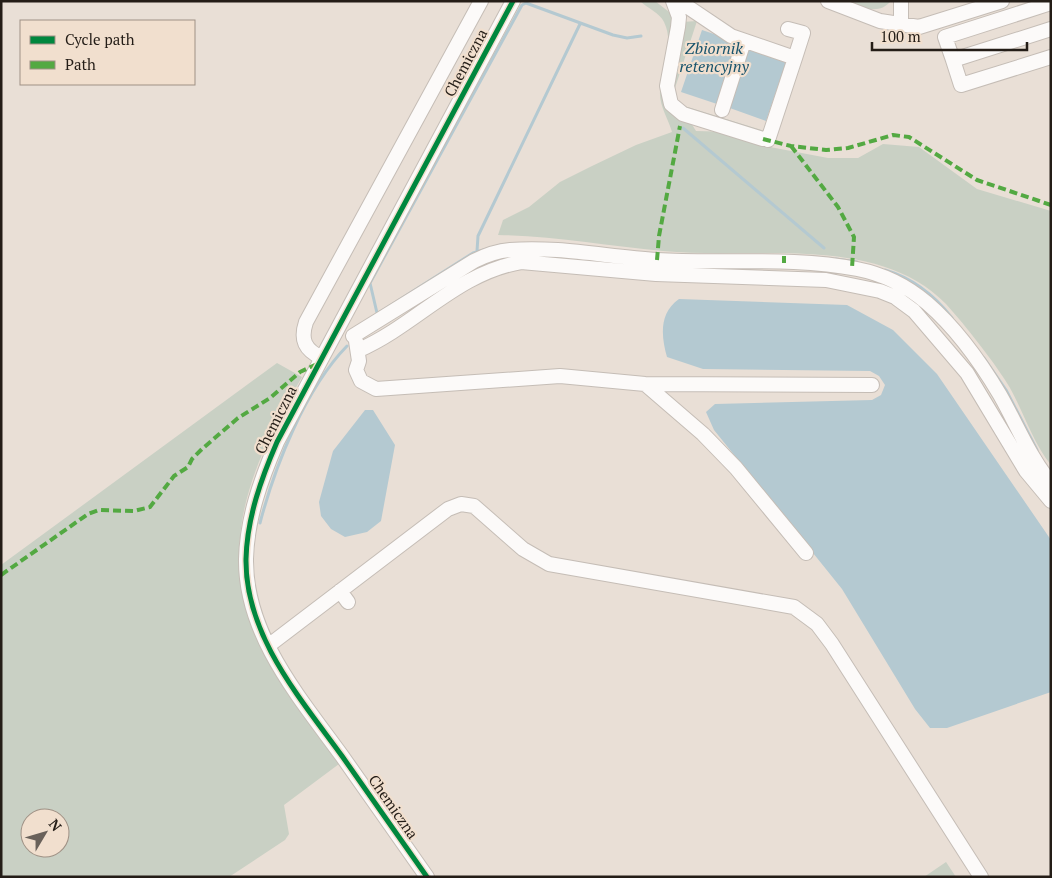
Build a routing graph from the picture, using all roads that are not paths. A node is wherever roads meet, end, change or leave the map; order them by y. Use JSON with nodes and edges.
{"nodes":[{"id":1,"x":481,"y":1,"type":"edge"},
{"id":2,"x":513,"y":1,"type":"edge"},
{"id":3,"x":673,"y":1,"type":"edge"},
{"id":4,"x":679,"y":1,"type":"edge"},
{"id":5,"x":828,"y":1,"type":"edge"},
{"id":6,"x":901,"y":1,"type":"edge"},
{"id":7,"x":1002,"y":1,"type":"edge"},
{"id":8,"x":1051,"y":3,"type":"edge"},
{"id":9,"x":978,"y":5,"type":"edge"},
{"id":10,"x":901,"y":24,"type":"junction"},
{"id":11,"x":788,"y":29,"type":"dead end"},
{"id":12,"x":1051,"y":29,"type":"edge"},
{"id":13,"x":744,"y":41,"type":"junction"},
{"id":14,"x":1051,"y":57,"type":"edge"},
{"id":15,"x":795,"y":58,"type":"junction"},
{"id":16,"x":953,"y":60,"type":"junction"},
{"id":17,"x":722,"y":110,"type":"dead end"},
{"id":18,"x":338,"y":327,"type":"junction"},
{"id":19,"x":352,"y":336,"type":"junction"},
{"id":20,"x":359,"y":350,"type":"junction"},
{"id":21,"x":322,"y":358,"type":"junction"},
{"id":22,"x":645,"y":384,"type":"junction"},
{"id":23,"x":872,"y":385,"type":"dead end"},
{"id":24,"x":1051,"y":483,"type":"edge"},
{"id":25,"x":1051,"y":501,"type":"edge"},
{"id":26,"x":806,"y":553,"type":"dead end"},
{"id":27,"x":268,"y":646,"type":"junction"},
{"id":28,"x":427,"y":877,"type":"edge"},
{"id":29,"x":981,"y":877,"type":"edge"}],
"edges":[{"from":1,"to":21,"type":"street"},
{"from":2,"to":18,"type":"street","name":"Chemiczna"},
{"from":3,"to":15,"type":"street"},
{"from":4,"to":13,"type":"street"},
{"from":5,"to":10,"type":"street"},
{"from":6,"to":10,"type":"street"},
{"from":7,"to":9,"type":"street"},
{"from":8,"to":16,"type":"street"},
{"from":9,"to":10,"type":"street"},
{"from":11,"to":15,"type":"street"},
{"from":12,"to":16,"type":"street"},
{"from":13,"to":15,"type":"street"},
{"from":13,"to":17,"type":"street"},
{"from":14,"to":16,"type":"street"},
{"from":18,"to":19,"type":"street"},
{"from":18,"to":21,"type":"street","name":"Chemiczna"},
{"from":19,"to":20,"type":"street"},
{"from":19,"to":24,"type":"street"},
{"from":20,"to":22,"type":"street"},
{"from":20,"to":25,"type":"street"},
{"from":21,"to":27,"type":"street","name":"Chemiczna"},
{"from":22,"to":23,"type":"street"},
{"from":22,"to":26,"type":"street"},
{"from":27,"to":28,"type":"street","name":"Chemiczna"},
{"from":27,"to":29,"type":"street"}]}
